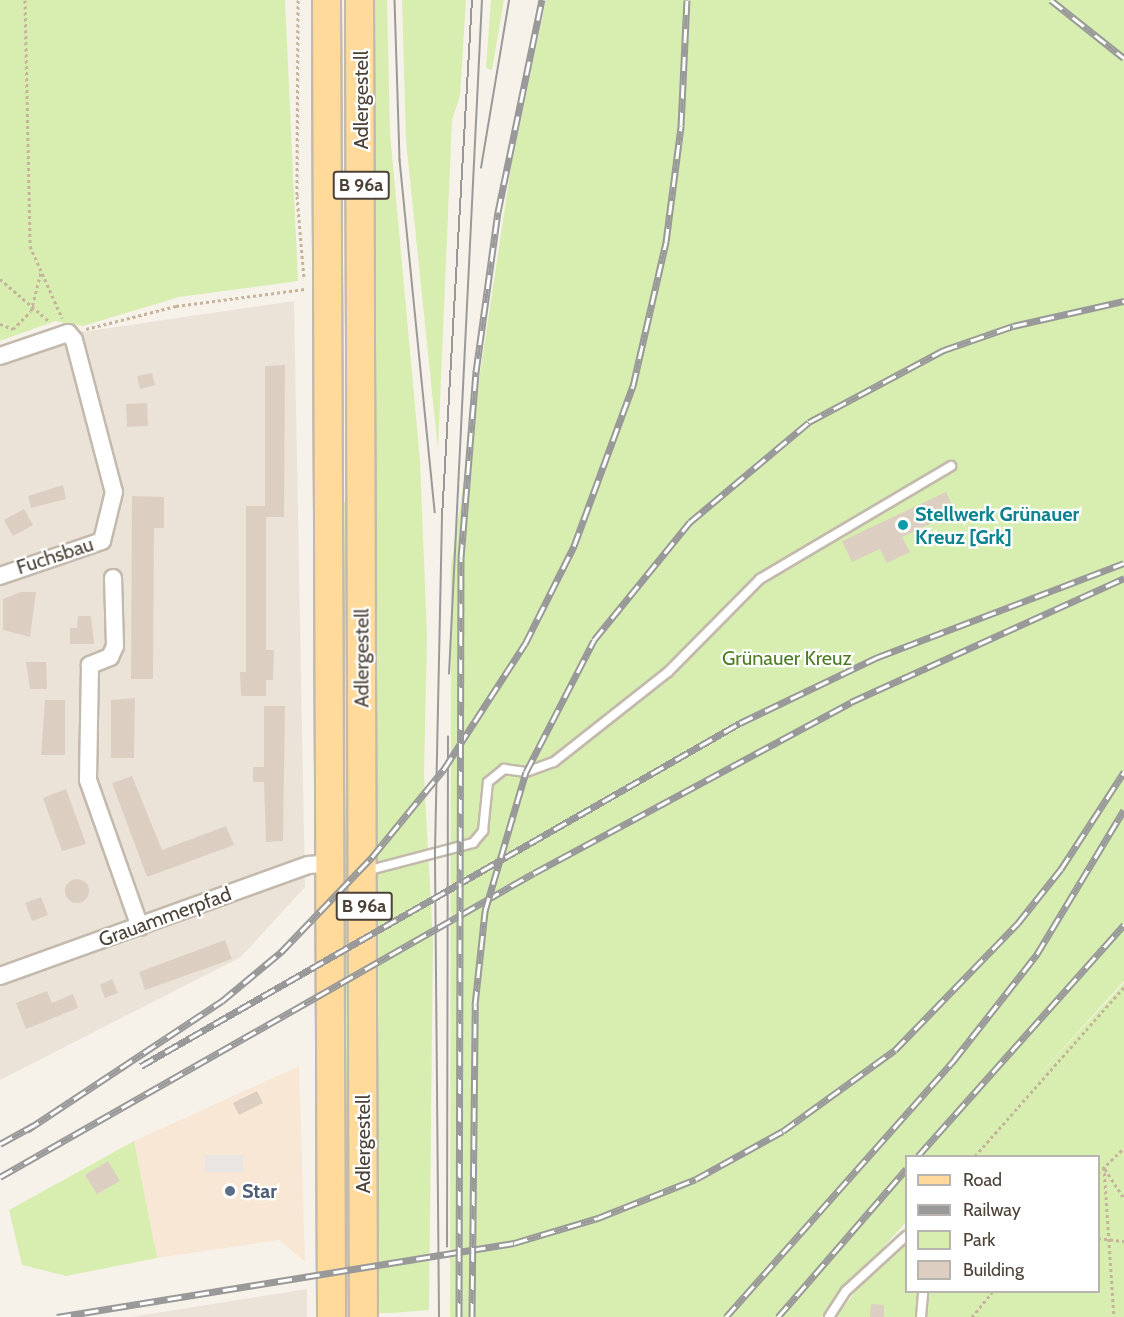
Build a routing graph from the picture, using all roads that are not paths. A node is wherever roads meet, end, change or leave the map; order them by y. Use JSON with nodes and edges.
{"nodes":[{"id":1,"x":326,"y":0,"type":"edge"},
{"id":2,"x":359,"y":0,"type":"edge"},
{"id":3,"x":0,"y":356,"type":"edge"},
{"id":4,"x":329,"y":369,"type":"junction"},
{"id":5,"x":361,"y":369,"type":"junction"},
{"id":6,"x":951,"y":466,"type":"dead end"},
{"id":7,"x":0,"y":576,"type":"edge"},
{"id":8,"x":113,"y":578,"type":"dead end"},
{"id":9,"x":330,"y":863,"type":"junction"},
{"id":10,"x":364,"y":871,"type":"junction"},
{"id":11,"x":140,"y":927,"type":"junction"},
{"id":12,"x":0,"y":976,"type":"edge"},
{"id":13,"x":905,"y":1237,"type":"edge"},
{"id":14,"x":922,"y":1293,"type":"edge"},
{"id":15,"x":331,"y":1317,"type":"edge"},
{"id":16,"x":363,"y":1317,"type":"edge"},
{"id":17,"x":829,"y":1317,"type":"edge"},
{"id":18,"x":921,"y":1317,"type":"edge"}],
"edges":[{"from":1,"to":4,"type":"main road","name":"Adlergestell","number":"B 96a"},
{"from":2,"to":5,"type":"main road","name":"Adlergestell","number":"B 96a"},
{"from":3,"to":7,"type":"street","name":"Fuchsbau"},
{"from":4,"to":5,"type":"main road"},
{"from":4,"to":9,"type":"main road","name":"Adlergestell","number":"B 96a"},
{"from":5,"to":10,"type":"main road","name":"Adlergestell","number":"B 96a"},
{"from":6,"to":10,"type":"lane"},
{"from":8,"to":11,"type":"street"},
{"from":9,"to":11,"type":"street","name":"Grauammerpfad"},
{"from":9,"to":15,"type":"main road","name":"Adlergestell","number":"B 96a"},
{"from":10,"to":16,"type":"main road","name":"Adlergestell","number":"B 96a"},
{"from":11,"to":12,"type":"street","name":"Grauammerpfad"},
{"from":13,"to":17,"type":"lane"},
{"from":14,"to":18,"type":"lane"}]}
